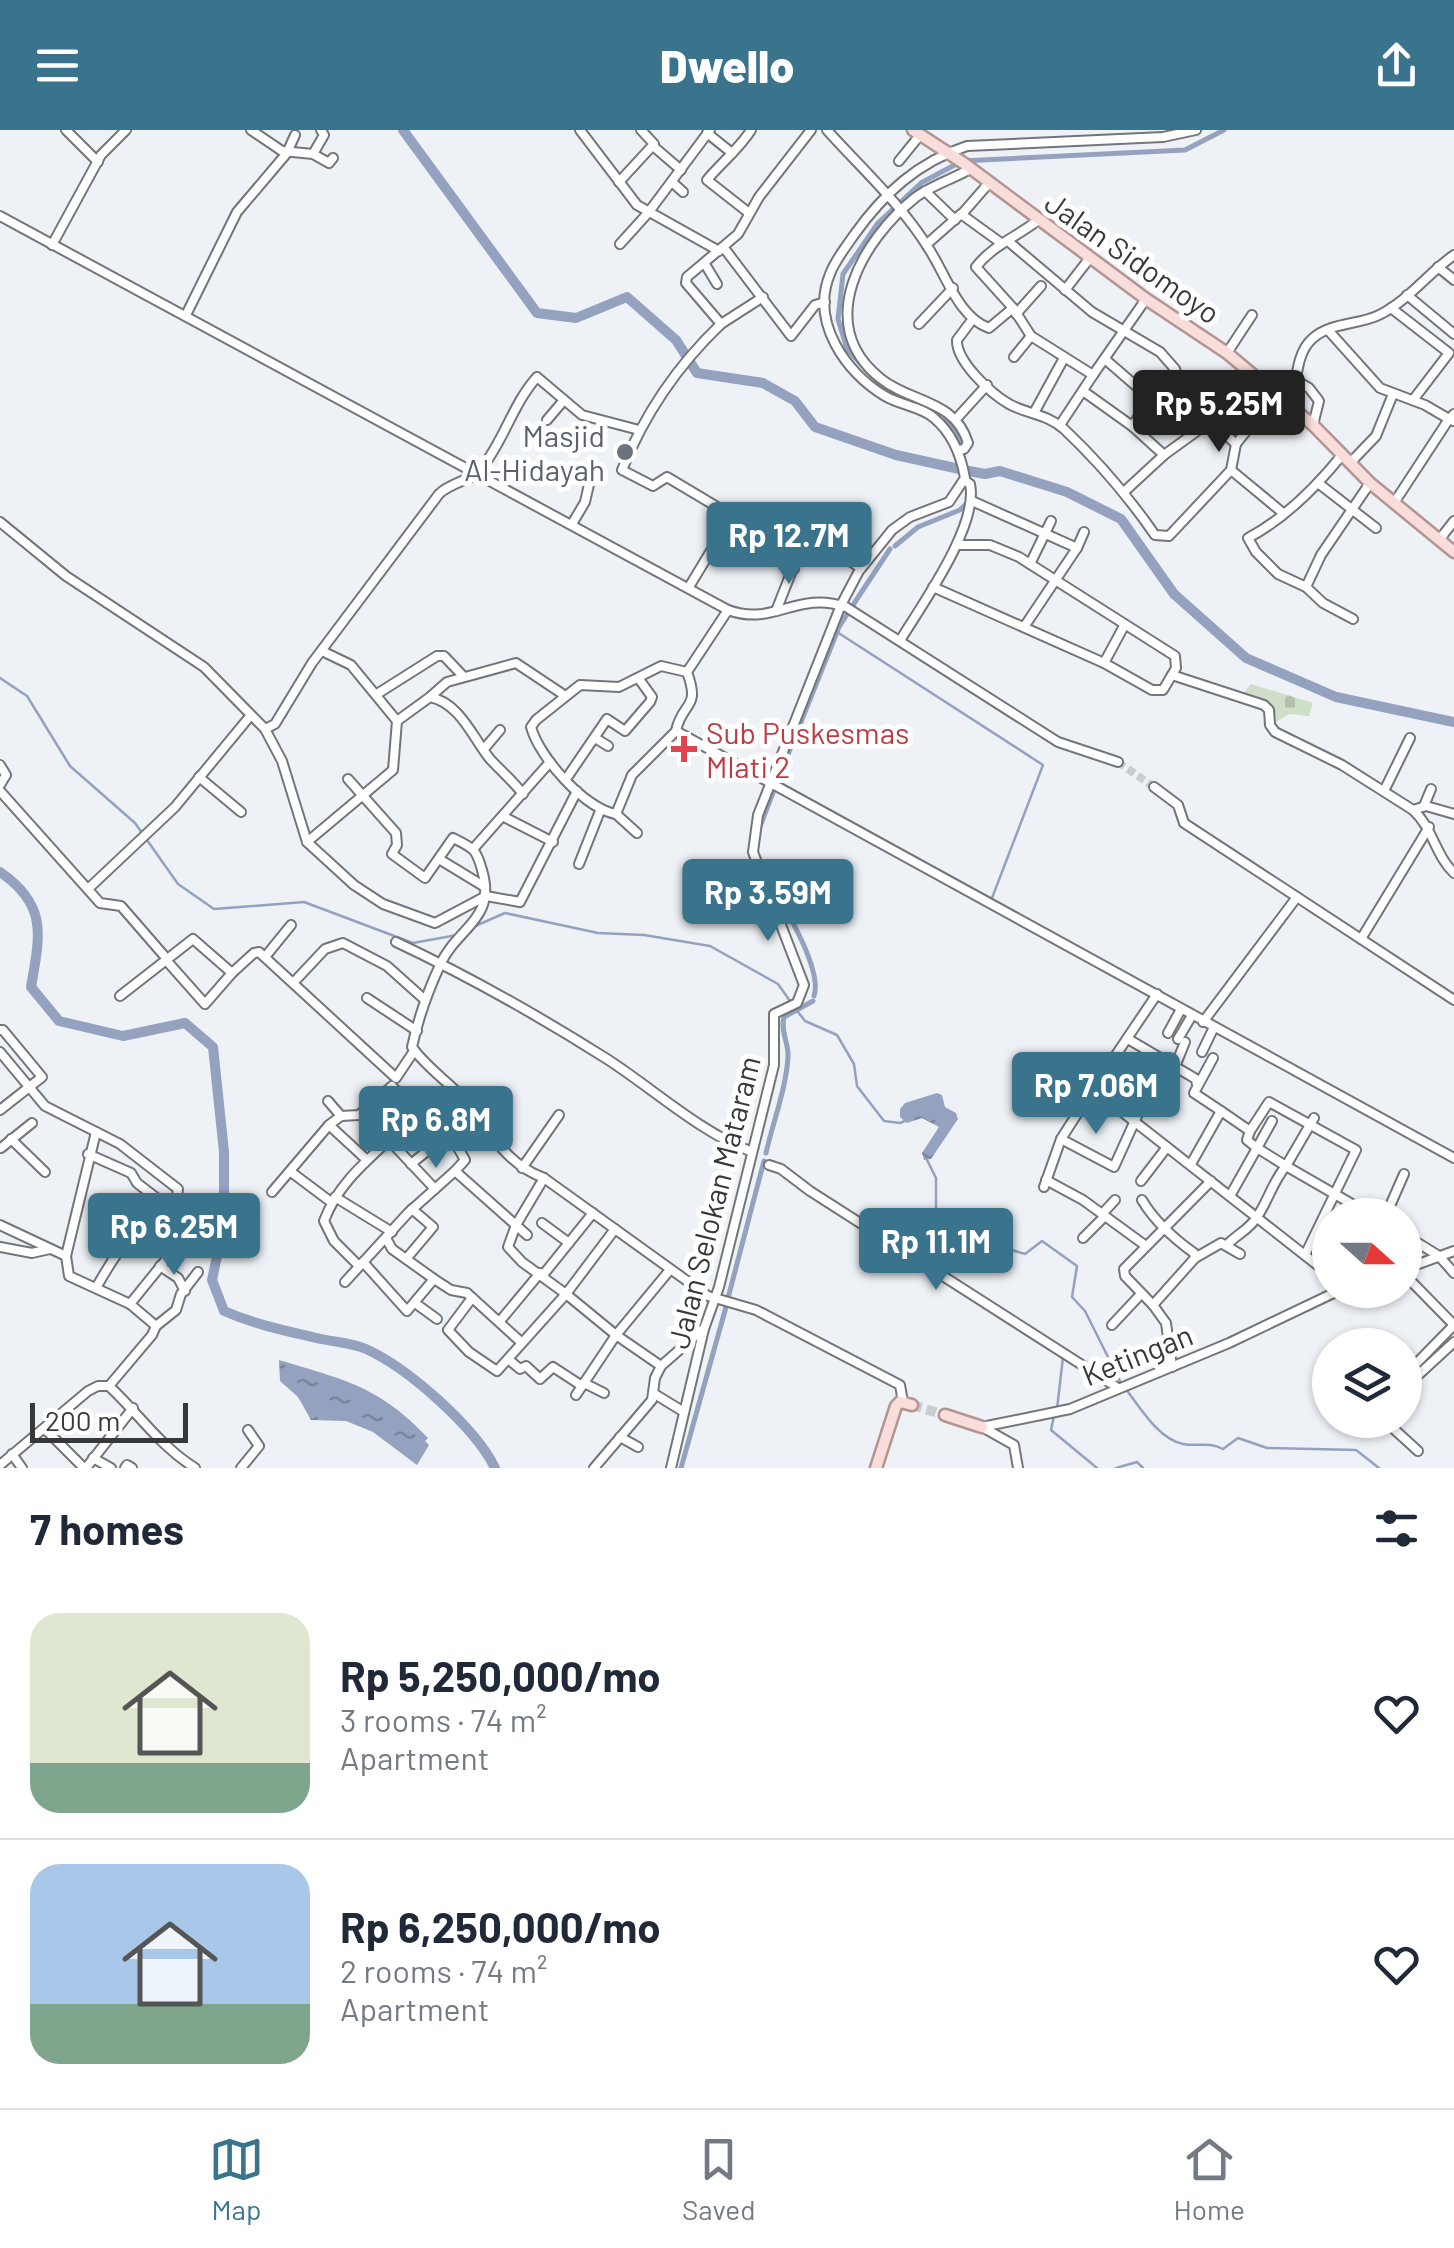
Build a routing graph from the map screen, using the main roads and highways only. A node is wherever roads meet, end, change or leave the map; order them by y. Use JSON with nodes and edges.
{"nodes":[{"id":1,"x":919,"y":135,"type":"edge"},
{"id":2,"x":1454,"y":552,"type":"edge"},
{"id":3,"x":907,"y":1403,"type":"road end"},
{"id":4,"x":944,"y":1415,"type":"tunnel mouth"},
{"id":5,"x":982,"y":1427,"type":"road end"},
{"id":6,"x":876,"y":1468,"type":"edge"}],
"edges":[{"from":1,"to":2,"type":"main road","name":"Jalan Sidomoyo"},
{"from":3,"to":6,"type":"main road"},
{"from":4,"to":5,"type":"main road","name":"Ketingan"}]}
